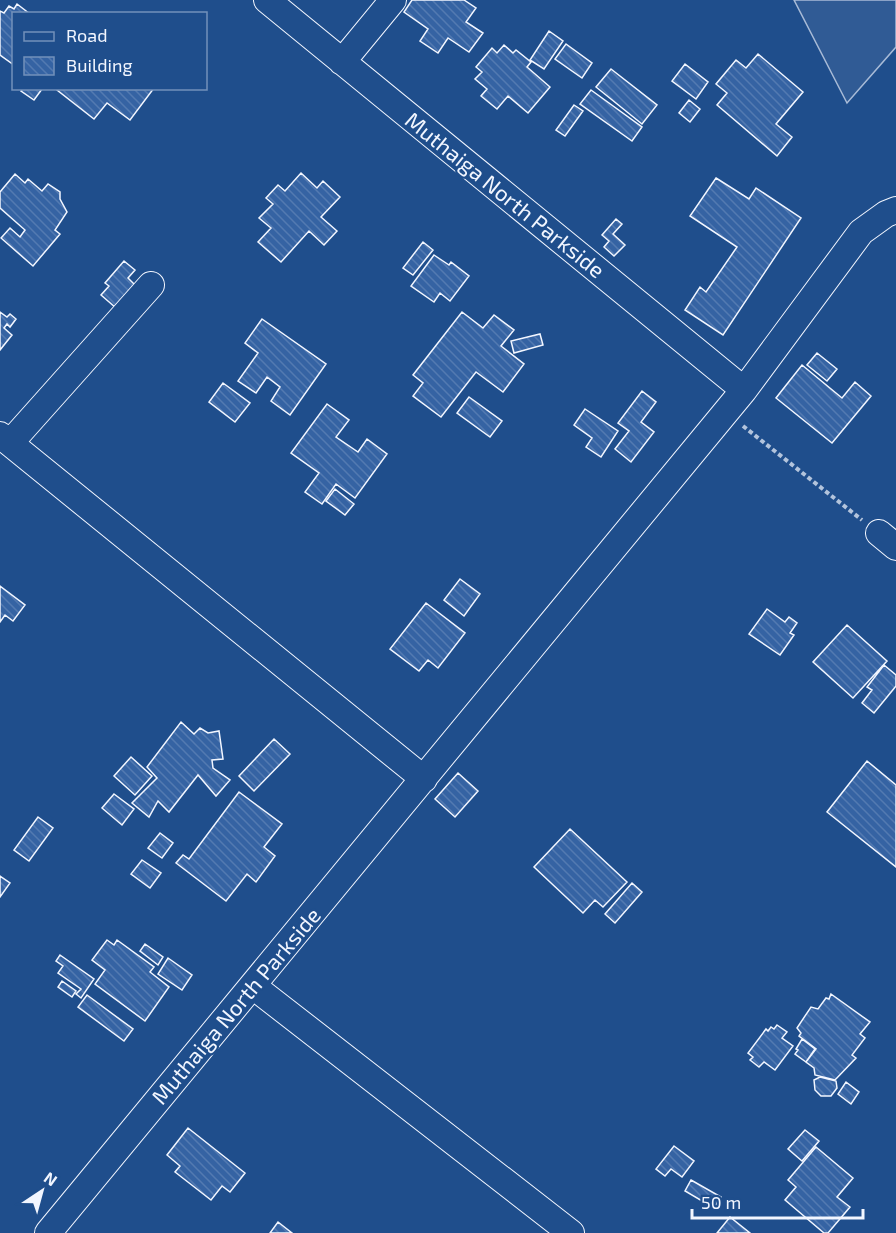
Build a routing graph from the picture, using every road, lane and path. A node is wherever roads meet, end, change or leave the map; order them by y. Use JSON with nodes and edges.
{"nodes":[{"id":1,"x":267,"y":0,"type":"edge"},
{"id":2,"x":393,"y":0,"type":"edge"},
{"id":3,"x":342,"y":62,"type":"junction"},
{"id":4,"x":896,"y":210,"type":"edge"},
{"id":5,"x":151,"y":285,"type":"dead end"},
{"id":6,"x":744,"y":390,"type":"junction"},
{"id":7,"x":725,"y":413,"type":"junction"},
{"id":8,"x":5,"y":439,"type":"edge"},
{"id":9,"x":888,"y":540,"type":"edge"},
{"id":10,"x":424,"y":779,"type":"junction"},
{"id":11,"x":254,"y":986,"type":"junction"},
{"id":12,"x":48,"y":1233,"type":"edge"},
{"id":13,"x":571,"y":1233,"type":"edge"}],
"edges":[{"from":1,"to":3,"type":"street","name":"Muthaiga North Parkside"},
{"from":2,"to":3,"type":"street"},
{"from":3,"to":6,"type":"street","name":"Muthaiga North Parkside"},
{"from":4,"to":6,"type":"street","name":"Muthaiga North Parkside"},
{"from":5,"to":8,"type":"street"},
{"from":6,"to":7,"type":"street","name":"Muthaiga North Parkside"},
{"from":7,"to":9,"type":"path"},
{"from":7,"to":10,"type":"street","name":"Muthaiga North Parkside"},
{"from":8,"to":10,"type":"street"},
{"from":10,"to":11,"type":"street","name":"Muthaiga North Parkside"},
{"from":11,"to":12,"type":"street","name":"Muthaiga North Parkside"},
{"from":11,"to":13,"type":"street"}]}
